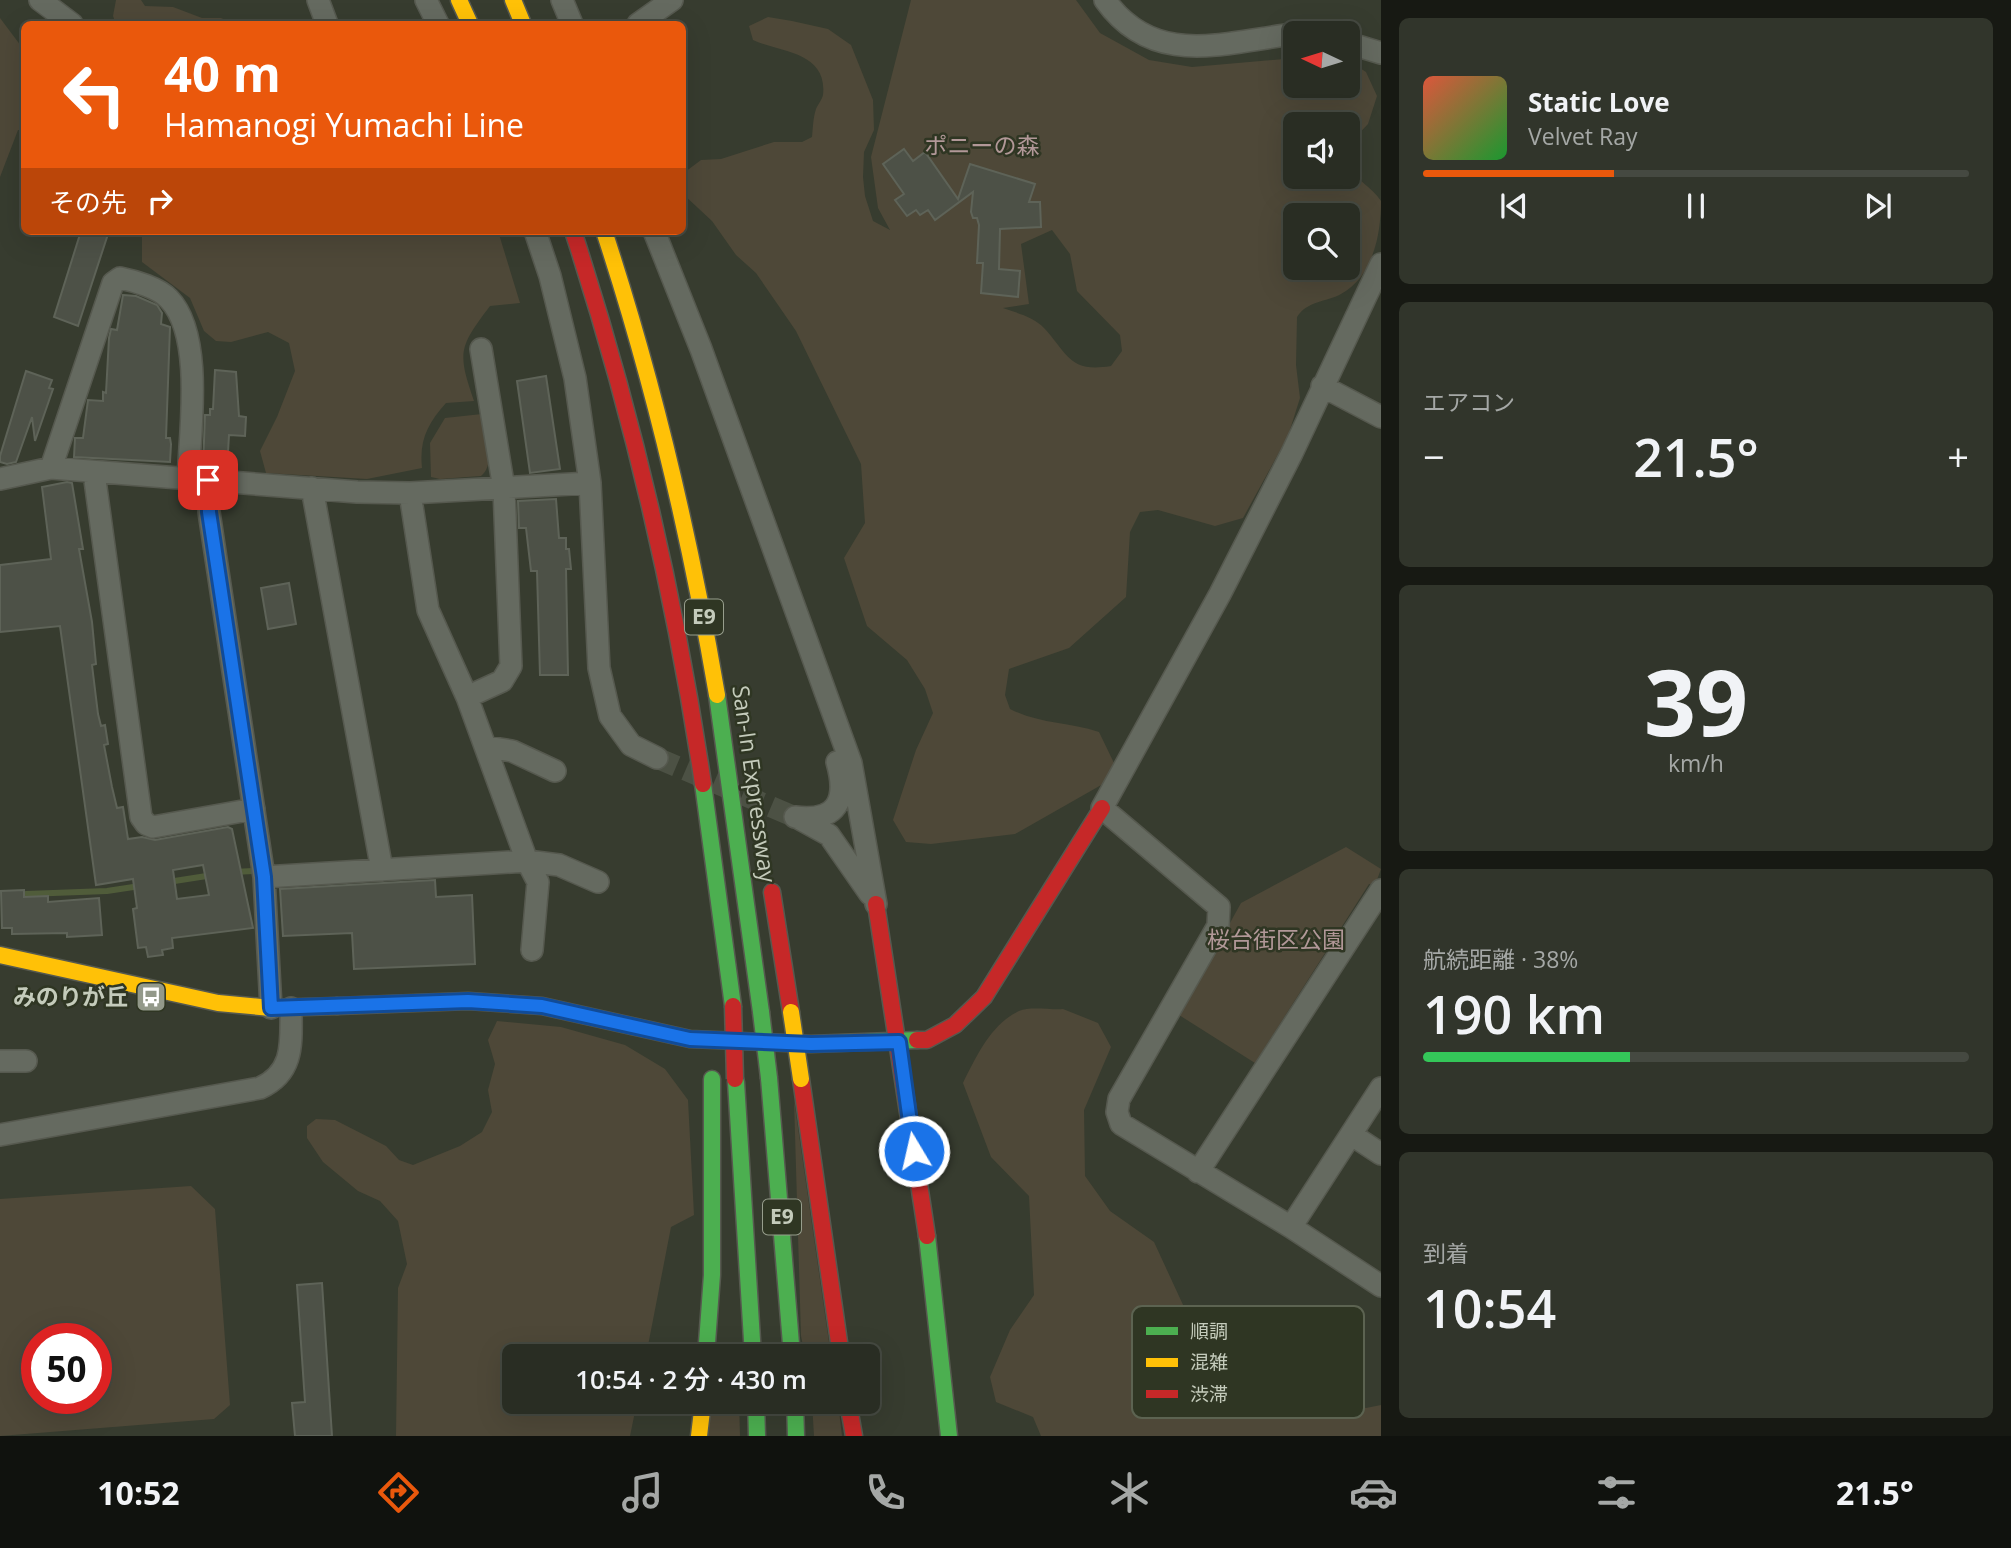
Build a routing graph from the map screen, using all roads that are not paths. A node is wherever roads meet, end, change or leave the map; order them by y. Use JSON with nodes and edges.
{"nodes":[{"id":1,"x":40,"y":0,"type":"edge"},
{"id":2,"x":318,"y":0,"type":"edge"},
{"id":3,"x":426,"y":0,"type":"edge"},
{"id":4,"x":459,"y":0,"type":"edge"},
{"id":5,"x":513,"y":0,"type":"edge"},
{"id":6,"x":562,"y":0,"type":"edge"},
{"id":7,"x":672,"y":0,"type":"edge"},
{"id":8,"x":1105,"y":0,"type":"edge"},
{"id":9,"x":68,"y":21,"type":"edge"},
{"id":10,"x":326,"y":21,"type":"edge"},
{"id":11,"x":436,"y":21,"type":"edge"},
{"id":12,"x":469,"y":21,"type":"edge"},
{"id":13,"x":522,"y":21,"type":"edge"},
{"id":14,"x":571,"y":21,"type":"edge"},
{"id":15,"x":644,"y":21,"type":"edge"},
{"id":16,"x":1283,"y":36,"type":"edge"},
{"id":17,"x":1360,"y":47,"type":"edge"},
{"id":18,"x":1381,"y":53,"type":"edge"},
{"id":19,"x":535,"y":235,"type":"edge"},
{"id":20,"x":573,"y":235,"type":"edge"},
{"id":21,"x":605,"y":235,"type":"edge"},
{"id":22,"x":656,"y":235,"type":"edge"},
{"id":23,"x":1381,"y":264,"type":"edge"},
{"id":24,"x":481,"y":349,"type":"dead end"},
{"id":25,"x":650,"y":377,"type":"junction"},
{"id":26,"x":1322,"y":386,"type":"junction"},
{"id":27,"x":1381,"y":417,"type":"edge"},
{"id":28,"x":51,"y":468,"type":"junction"},
{"id":29,"x":94,"y":474,"type":"junction"},
{"id":30,"x":0,"y":479,"type":"edge"},
{"id":31,"x":198,"y":479,"type":"junction"},
{"id":32,"x":590,"y":484,"type":"junction"},
{"id":33,"x":312,"y":488,"type":"junction"},
{"id":34,"x":503,"y":489,"type":"junction"},
{"id":35,"x":410,"y":493,"type":"junction"},
{"id":36,"x":722,"y":627,"type":"dead end"},
{"id":37,"x":818,"y":671,"type":"junction"},
{"id":38,"x":467,"y":697,"type":"junction"},
{"id":39,"x":487,"y":747,"type":"junction"},
{"id":40,"x":657,"y":758,"type":"tunnel mouth"},
{"id":41,"x":555,"y":771,"type":"dead end"},
{"id":42,"x":1102,"y":808,"type":"junction"},
{"id":43,"x":254,"y":809,"type":"junction"},
{"id":44,"x":709,"y":830,"type":"junction"},
{"id":45,"x":527,"y":861,"type":"junction"},
{"id":46,"x":382,"y":870,"type":"junction"},
{"id":47,"x":264,"y":877,"type":"junction"},
{"id":48,"x":770,"y":878,"type":"dead end"},
{"id":49,"x":598,"y":882,"type":"dead end"},
{"id":50,"x":1381,"y":890,"type":"edge"},
{"id":51,"x":876,"y":904,"type":"junction"},
{"id":52,"x":705,"y":921,"type":"dead end"},
{"id":53,"x":532,"y":950,"type":"dead end"},
{"id":54,"x":0,"y":955,"type":"edge"},
{"id":55,"x":281,"y":1008,"type":"junction"},
{"id":56,"x":711,"y":1023,"type":"dead end"},
{"id":57,"x":899,"y":1042,"type":"junction"},
{"id":58,"x":0,"y":1061,"type":"edge"},
{"id":59,"x":26,"y":1061,"type":"dead end"},
{"id":60,"x":1381,"y":1088,"type":"edge"},
{"id":61,"x":0,"y":1135,"type":"edge"},
{"id":62,"x":1352,"y":1135,"type":"junction"},
{"id":63,"x":1381,"y":1154,"type":"edge"},
{"id":64,"x":1198,"y":1172,"type":"junction"},
{"id":65,"x":1291,"y":1227,"type":"junction"},
{"id":66,"x":1381,"y":1286,"type":"edge"},
{"id":67,"x":707,"y":1344,"type":"edge"},
{"id":68,"x":752,"y":1344,"type":"edge"},
{"id":69,"x":791,"y":1344,"type":"edge"},
{"id":70,"x":840,"y":1344,"type":"edge"},
{"id":71,"x":702,"y":1414,"type":"edge"},
{"id":72,"x":756,"y":1414,"type":"edge"},
{"id":73,"x":795,"y":1414,"type":"edge"},
{"id":74,"x":850,"y":1414,"type":"edge"},
{"id":75,"x":699,"y":1436,"type":"edge"},
{"id":76,"x":757,"y":1436,"type":"edge"},
{"id":77,"x":796,"y":1436,"type":"edge"},
{"id":78,"x":853,"y":1436,"type":"edge"},
{"id":79,"x":949,"y":1436,"type":"edge"}],
"edges":[{"from":1,"to":9,"type":"street"},
{"from":2,"to":10,"type":"street"},
{"from":3,"to":11,"type":"street"},
{"from":4,"to":12,"type":"main road"},
{"from":5,"to":13,"type":"main road"},
{"from":6,"to":14,"type":"street"},
{"from":7,"to":15,"type":"street"},
{"from":8,"to":16,"type":"street"},
{"from":17,"to":18,"type":"street"},
{"from":19,"to":32,"type":"street"},
{"from":20,"to":44,"type":"main road","number":"E9"},
{"from":21,"to":25,"type":"main road","name":"San-In Expressway","number":"E9"},
{"from":22,"to":37,"type":"street"},
{"from":23,"to":26,"type":"street"},
{"from":24,"to":34,"type":"street"},
{"from":25,"to":36,"type":"main road"},
{"from":25,"to":69,"type":"main road","name":"San-In Expressway","number":"E9","bridge":true},
{"from":26,"to":27,"type":"street"},
{"from":26,"to":42,"type":"street"},
{"from":28,"to":29,"type":"street"},
{"from":28,"to":30,"type":"street"},
{"from":28,"to":31,"type":"street"},
{"from":29,"to":31,"type":"street"},
{"from":29,"to":43,"type":"street"},
{"from":31,"to":33,"type":"street"},
{"from":31,"to":43,"type":"street"},
{"from":32,"to":34,"type":"street"},
{"from":32,"to":40,"type":"street"},
{"from":33,"to":35,"type":"street"},
{"from":33,"to":46,"type":"street"},
{"from":34,"to":35,"type":"street"},
{"from":34,"to":38,"type":"street"},
{"from":35,"to":38,"type":"street"},
{"from":37,"to":51,"type":"street"},
{"from":37,"to":51,"type":"street"},
{"from":38,"to":39,"type":"street"},
{"from":39,"to":41,"type":"street"},
{"from":39,"to":45,"type":"street"},
{"from":42,"to":57,"type":"main road"},
{"from":42,"to":64,"type":"street"},
{"from":43,"to":47,"type":"street"},
{"from":44,"to":52,"type":"main road"},
{"from":44,"to":68,"type":"main road","number":"E9","bridge":true},
{"from":45,"to":46,"type":"street"},
{"from":45,"to":49,"type":"street"},
{"from":45,"to":53,"type":"street"},
{"from":46,"to":47,"type":"street"},
{"from":47,"to":55,"type":"street"},
{"from":48,"to":70,"type":"main road","bridge":true},
{"from":50,"to":64,"type":"street"},
{"from":51,"to":57,"type":"main road"},
{"from":54,"to":55,"type":"main road"},
{"from":55,"to":57,"type":"main road"},
{"from":55,"to":61,"type":"street"},
{"from":56,"to":67,"type":"main road"},
{"from":57,"to":79,"type":"main road"},
{"from":58,"to":59,"type":"street"},
{"from":60,"to":62,"type":"street"},
{"from":62,"to":63,"type":"street"},
{"from":62,"to":65,"type":"street"},
{"from":64,"to":65,"type":"street"},
{"from":65,"to":66,"type":"street"},
{"from":71,"to":75,"type":"main road"},
{"from":72,"to":76,"type":"main road"},
{"from":73,"to":77,"type":"main road"},
{"from":74,"to":78,"type":"main road"}]}
